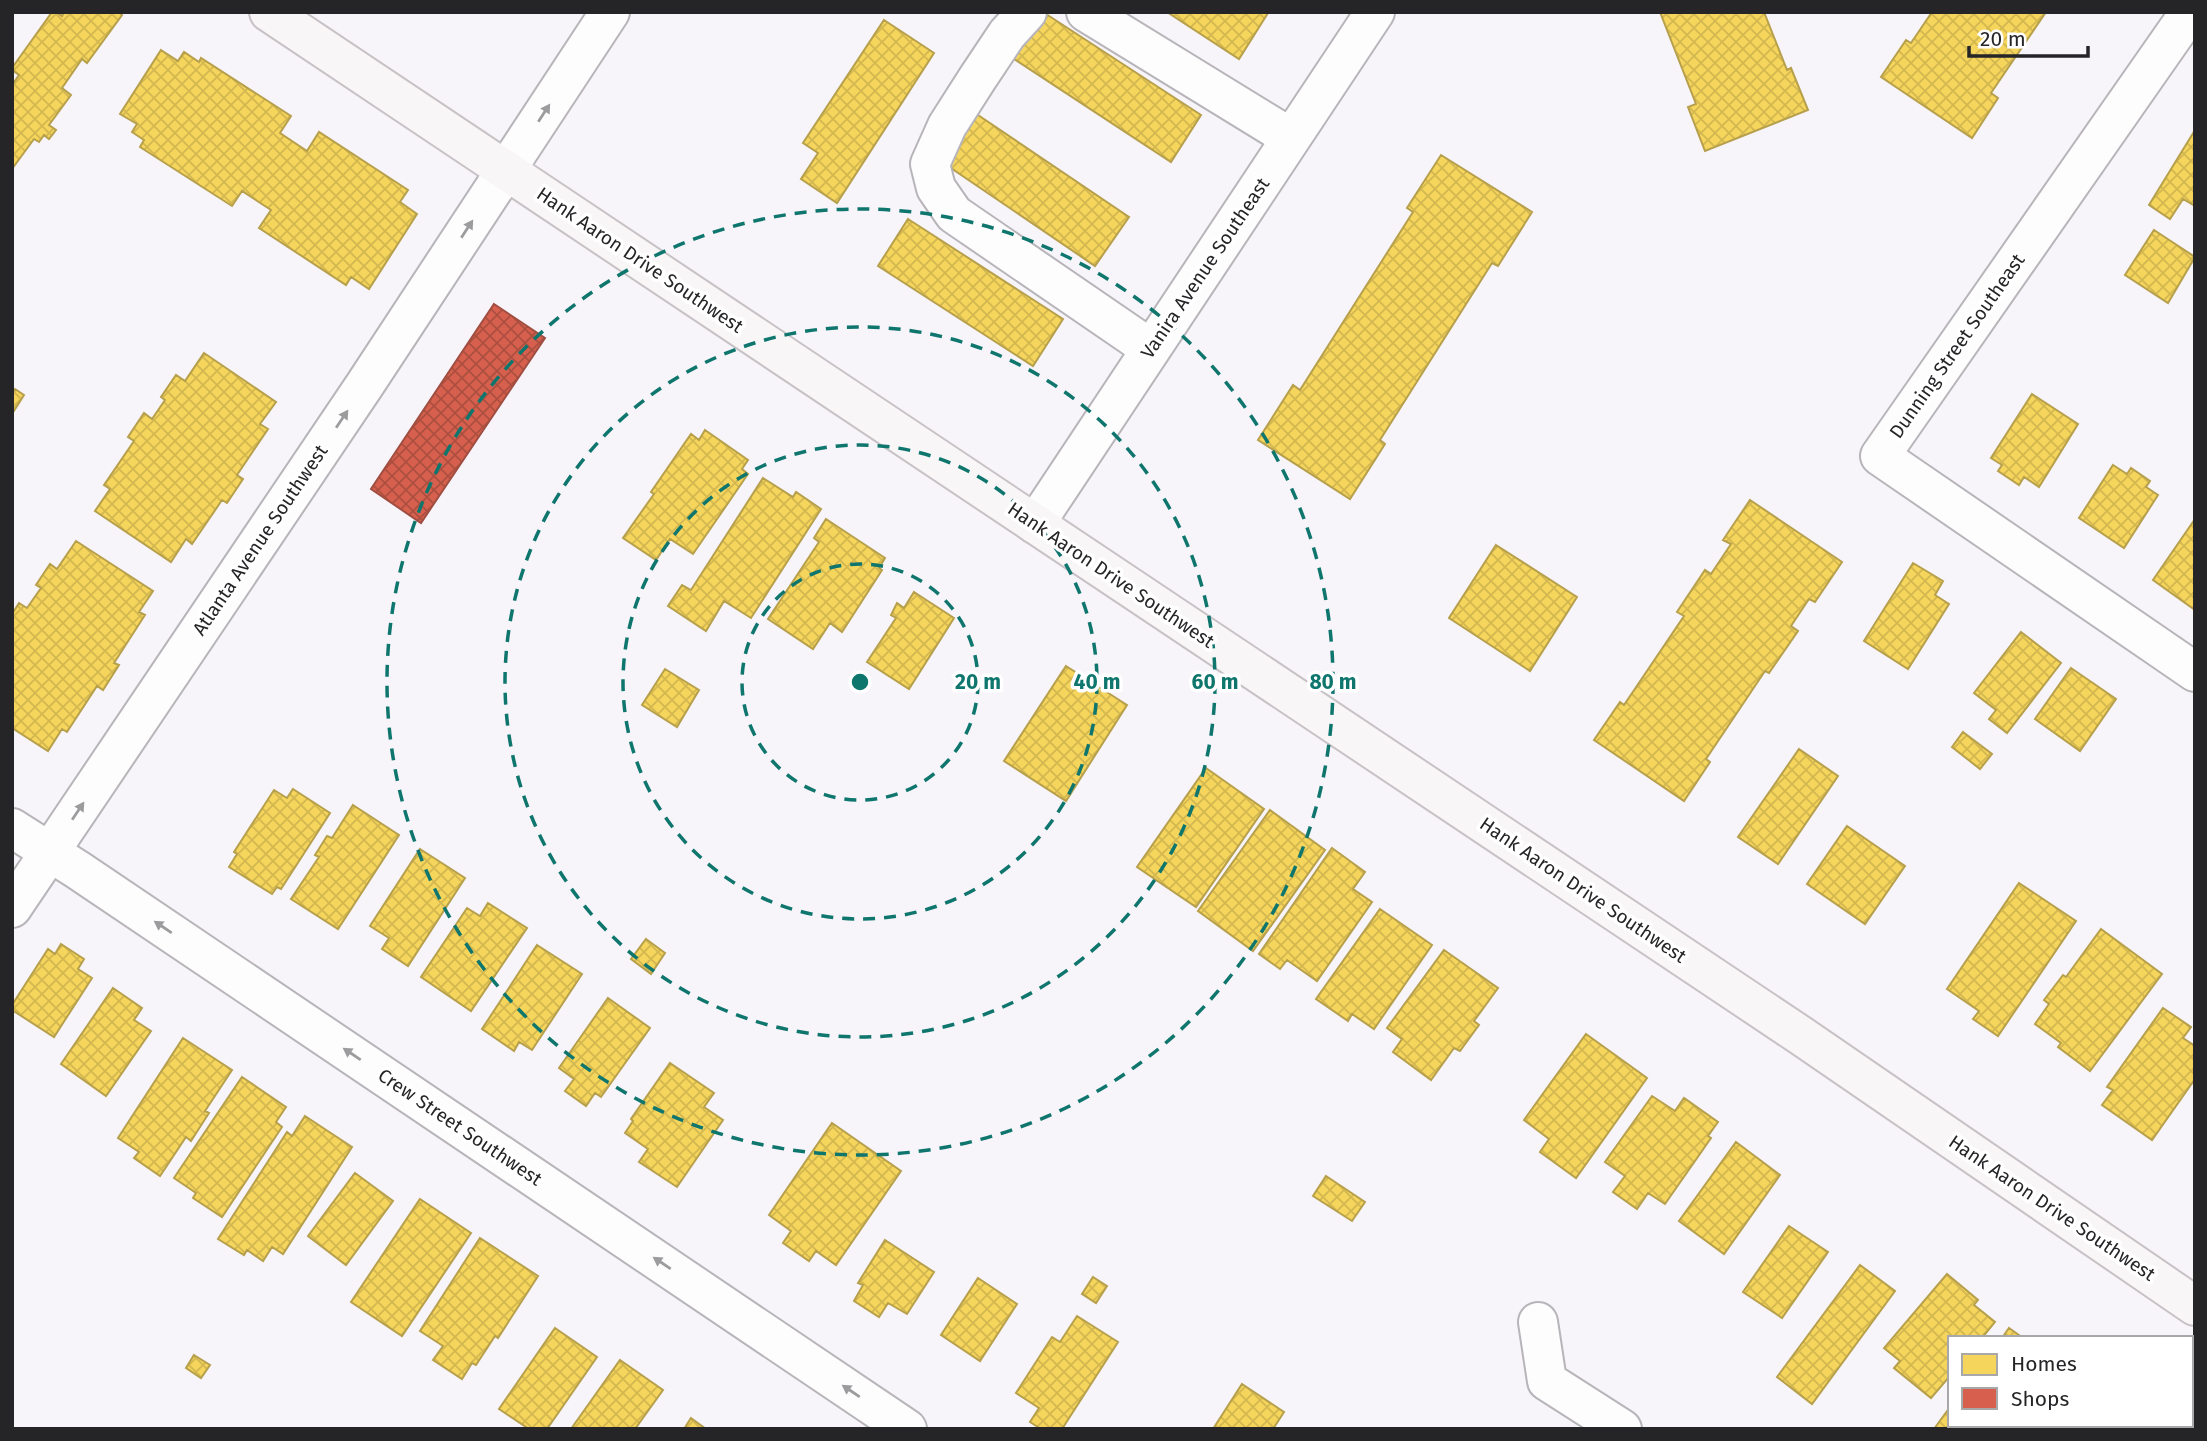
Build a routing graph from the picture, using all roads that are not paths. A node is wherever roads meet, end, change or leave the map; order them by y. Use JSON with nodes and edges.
{"nodes":[{"id":1,"x":269,"y":12,"type":"edge"},
{"id":2,"x":610,"y":12,"type":"edge"},
{"id":3,"x":1027,"y":12,"type":"edge"},
{"id":4,"x":1086,"y":12,"type":"edge"},
{"id":5,"x":1375,"y":12,"type":"edge"},
{"id":6,"x":2189,"y":24,"type":"edge"},
{"id":7,"x":1291,"y":138,"type":"junction"},
{"id":8,"x":507,"y":170,"type":"junction"},
{"id":9,"x":1151,"y":349,"type":"junction"},
{"id":10,"x":1035,"y":524,"type":"junction"},
{"id":11,"x":2195,"y":672,"type":"edge"},
{"id":12,"x":12,"y":828,"type":"edge"},
{"id":13,"x":50,"y":852,"type":"junction"},
{"id":14,"x":12,"y":908,"type":"edge"},
{"id":15,"x":2195,"y":1306,"type":"edge"},
{"id":16,"x":1538,"y":1322,"type":"dead end"},
{"id":17,"x":908,"y":1429,"type":"edge"},
{"id":18,"x":1622,"y":1429,"type":"edge"}],
"edges":[{"from":1,"to":8,"type":"main road","name":"Hank Aaron Drive Southwest"},
{"from":8,"to":2,"type":"street","name":"Atlanta Avenue Southwest","one_way":true},
{"from":3,"to":9,"type":"street"},
{"from":4,"to":7,"type":"street"},
{"from":5,"to":7,"type":"street","name":"Vanira Avenue Southeast"},
{"from":6,"to":11,"type":"street","name":"Dunning Street Southeast"},
{"from":7,"to":9,"type":"street","name":"Vanira Avenue Southeast"},
{"from":8,"to":10,"type":"main road","name":"Hank Aaron Drive Southwest"},
{"from":13,"to":8,"type":"street","name":"Atlanta Avenue Southwest","one_way":true},
{"from":9,"to":10,"type":"street","name":"Vanira Avenue Southeast"},
{"from":10,"to":15,"type":"main road","name":"Hank Aaron Drive Southwest"},
{"from":12,"to":13,"type":"street","name":"Crew Street Southwest"},
{"from":13,"to":14,"type":"street","name":"Atlanta Avenue Southwest"},
{"from":17,"to":13,"type":"street","name":"Crew Street Southwest","one_way":true},
{"from":16,"to":18,"type":"street"}]}
